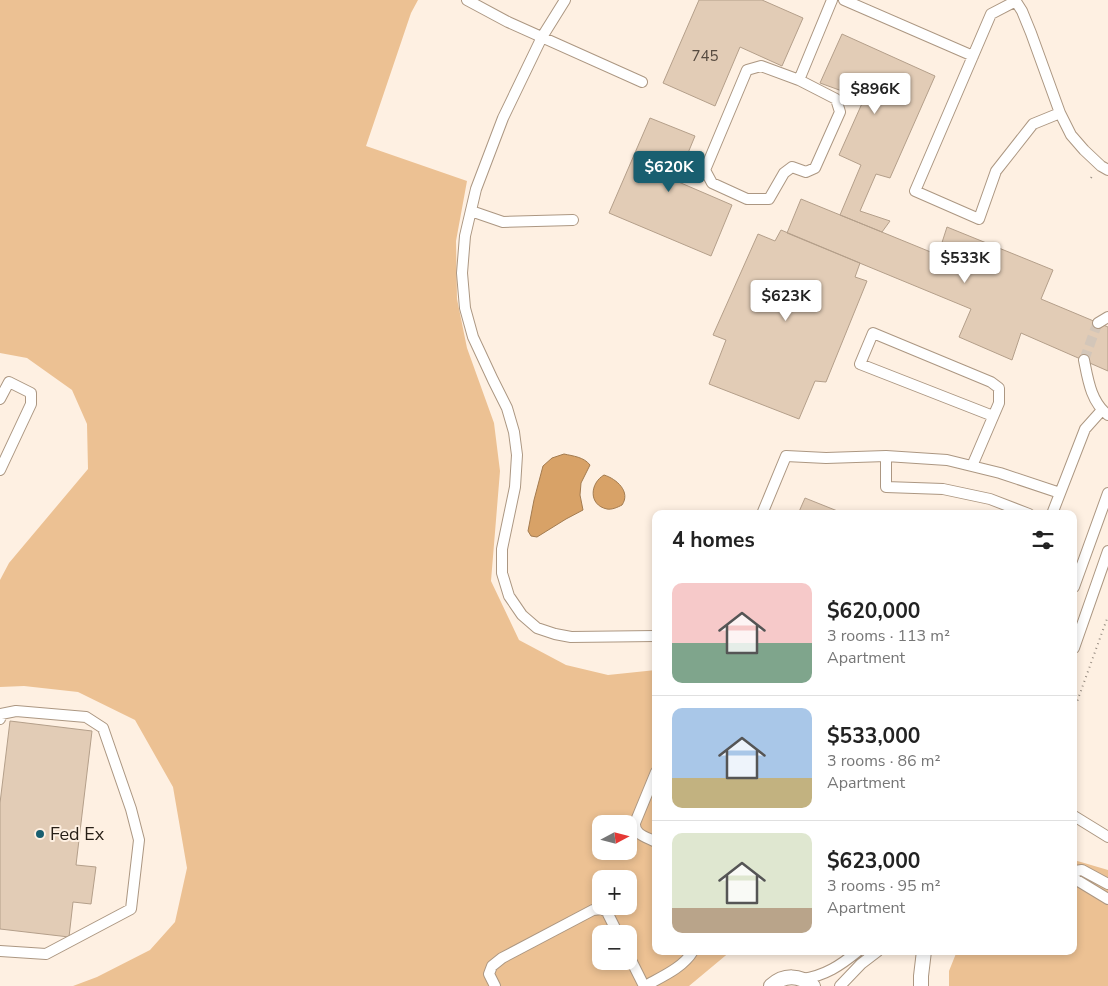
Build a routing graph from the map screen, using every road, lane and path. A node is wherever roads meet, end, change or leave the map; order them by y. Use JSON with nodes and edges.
{"nodes":[{"id":1,"x":467,"y":0,"type":"edge"},
{"id":2,"x":566,"y":0,"type":"edge"},
{"id":3,"x":832,"y":0,"type":"edge"},
{"id":4,"x":844,"y":0,"type":"edge"},
{"id":5,"x":1016,"y":0,"type":"edge"},
{"id":6,"x":542,"y":37,"type":"junction"},
{"id":7,"x":973,"y":56,"type":"junction"},
{"id":8,"x":799,"y":80,"type":"junction"},
{"id":9,"x":642,"y":82,"type":"dead end"},
{"id":10,"x":1060,"y":113,"type":"junction"},
{"id":11,"x":1108,"y":170,"type":"edge"},
{"id":12,"x":471,"y":211,"type":"junction"},
{"id":13,"x":573,"y":220,"type":"dead end"},
{"id":14,"x":1108,"y":317,"type":"edge"},
{"id":15,"x":1098,"y":323,"type":"tunnel mouth"},
{"id":16,"x":1084,"y":360,"type":"tunnel mouth"},
{"id":17,"x":4,"y":379,"type":"edge"},
{"id":18,"x":0,"y":400,"type":"edge"},
{"id":19,"x":1105,"y":413,"type":"edge"},
{"id":20,"x":993,"y":416,"type":"junction"},
{"id":21,"x":886,"y":456,"type":"junction"},
{"id":22,"x":972,"y":466,"type":"junction"},
{"id":23,"x":0,"y":470,"type":"edge"},
{"id":24,"x":1060,"y":493,"type":"junction"},
{"id":25,"x":1108,"y":494,"type":"edge"},
{"id":26,"x":764,"y":510,"type":"edge"},
{"id":27,"x":1019,"y":510,"type":"edge"},
{"id":28,"x":1054,"y":510,"type":"edge"},
{"id":29,"x":1108,"y":551,"type":"edge"},
{"id":30,"x":1077,"y":579,"type":"edge"},
{"id":31,"x":1108,"y":616,"type":"edge"},
{"id":32,"x":652,"y":636,"type":"edge"},
{"id":33,"x":1077,"y":639,"type":"edge"},
{"id":34,"x":1077,"y":702,"type":"edge"},
{"id":35,"x":0,"y":719,"type":"edge"},
{"id":36,"x":652,"y":782,"type":"edge"},
{"id":37,"x":1077,"y":818,"type":"edge"},
{"id":38,"x":1108,"y":837,"type":"edge"},
{"id":39,"x":652,"y":840,"type":"edge"},
{"id":40,"x":1077,"y":871,"type":"edge"},
{"id":41,"x":1077,"y":880,"type":"edge"},
{"id":42,"x":1108,"y":884,"type":"edge"},
{"id":43,"x":1108,"y":900,"type":"edge"},
{"id":44,"x":614,"y":925,"type":"edge"},
{"id":45,"x":0,"y":951,"type":"edge"},
{"id":46,"x":690,"y":955,"type":"edge"},
{"id":47,"x":853,"y":955,"type":"edge"},
{"id":48,"x":873,"y":955,"type":"edge"},
{"id":49,"x":924,"y":955,"type":"edge"},
{"id":50,"x":636,"y":970,"type":"edge"},
{"id":51,"x":808,"y":982,"type":"edge"},
{"id":52,"x":495,"y":986,"type":"edge"},
{"id":53,"x":644,"y":986,"type":"edge"},
{"id":54,"x":771,"y":986,"type":"edge"},
{"id":55,"x":840,"y":986,"type":"edge"},
{"id":56,"x":921,"y":986,"type":"edge"}],
"edges":[{"from":1,"to":6,"type":"street"},
{"from":2,"to":6,"type":"street"},
{"from":3,"to":8,"type":"street"},
{"from":4,"to":7,"type":"street"},
{"from":5,"to":7,"type":"street"},
{"from":5,"to":10,"type":"street"},
{"from":6,"to":9,"type":"street"},
{"from":6,"to":12,"type":"street"},
{"from":7,"to":10,"type":"street"},
{"from":8,"to":8,"type":"street"},
{"from":10,"to":11,"type":"street"},
{"from":12,"to":13,"type":"street"},
{"from":12,"to":32,"type":"street"},
{"from":14,"to":15,"type":"street"},
{"from":16,"to":19,"type":"street"},
{"from":17,"to":18,"type":"street"},
{"from":17,"to":23,"type":"street"},
{"from":19,"to":24,"type":"street"},
{"from":20,"to":20,"type":"street"},
{"from":20,"to":22,"type":"street"},
{"from":21,"to":22,"type":"street"},
{"from":21,"to":26,"type":"street"},
{"from":21,"to":27,"type":"street"},
{"from":22,"to":24,"type":"street"},
{"from":24,"to":28,"type":"street"},
{"from":25,"to":30,"type":"street"},
{"from":29,"to":33,"type":"street"},
{"from":31,"to":34,"type":"path"},
{"from":35,"to":45,"type":"street"},
{"from":36,"to":39,"type":"street"},
{"from":37,"to":38,"type":"street"},
{"from":40,"to":42,"type":"street"},
{"from":41,"to":43,"type":"street"},
{"from":44,"to":52,"type":"street"},
{"from":46,"to":53,"type":"street"},
{"from":47,"to":51,"type":"street"},
{"from":48,"to":55,"type":"street"},
{"from":49,"to":56,"type":"main road"},
{"from":50,"to":53,"type":"street"},
{"from":51,"to":54,"type":"main road"}]}
